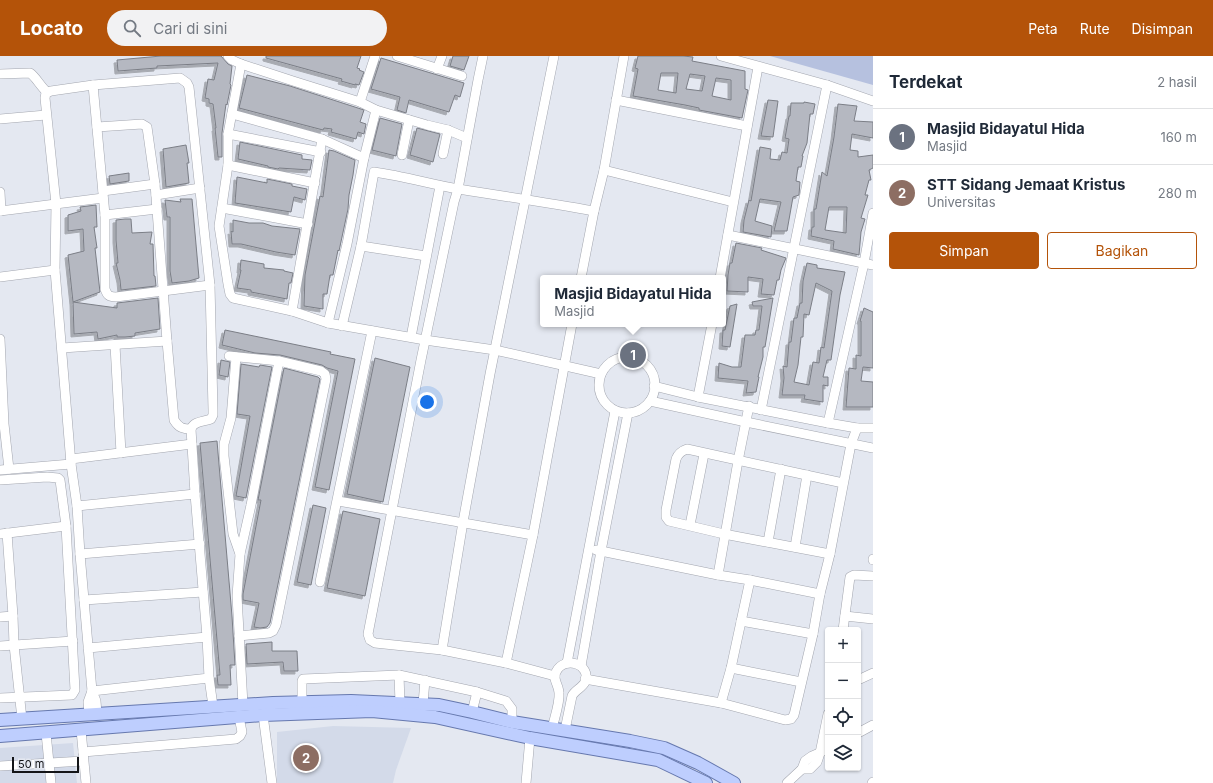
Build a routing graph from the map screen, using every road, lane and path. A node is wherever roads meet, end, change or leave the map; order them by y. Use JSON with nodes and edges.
{"nodes":[{"id":1,"x":228,"y":56,"type":"edge"},
{"id":2,"x":375,"y":56,"type":"edge"},
{"id":3,"x":397,"y":56,"type":"edge"},
{"id":4,"x":442,"y":56,"type":"edge"},
{"id":5,"x":484,"y":56,"type":"edge"},
{"id":6,"x":554,"y":56,"type":"edge"},
{"id":7,"x":624,"y":56,"type":"edge"},
{"id":8,"x":721,"y":56,"type":"edge"},
{"id":9,"x":241,"y":64,"type":"junction"},
{"id":10,"x":758,"y":67,"type":"junction"},
{"id":11,"x":437,"y":69,"type":"junction"},
{"id":12,"x":0,"y":74,"type":"edge"},
{"id":13,"x":462,"y":76,"type":"dead end"},
{"id":14,"x":93,"y":85,"type":"junction"},
{"id":15,"x":827,"y":85,"type":"junction"},
{"id":16,"x":47,"y":92,"type":"junction"},
{"id":17,"x":616,"y":100,"type":"junction"},
{"id":18,"x":873,"y":101,"type":"edge"},
{"id":19,"x":360,"y":102,"type":"junction"},
{"id":20,"x":376,"y":110,"type":"junction"},
{"id":21,"x":232,"y":114,"type":"junction"},
{"id":22,"x":46,"y":115,"type":"junction"},
{"id":23,"x":0,"y":119,"type":"edge"},
{"id":24,"x":409,"y":120,"type":"junction"},
{"id":25,"x":748,"y":126,"type":"junction"},
{"id":26,"x":97,"y":127,"type":"junction"},
{"id":27,"x":448,"y":130,"type":"junction"},
{"id":28,"x":228,"y":134,"type":"junction"},
{"id":29,"x":467,"y":138,"type":"junction"},
{"id":30,"x":322,"y":139,"type":"junction"},
{"id":31,"x":321,"y":152,"type":"junction"},
{"id":32,"x":443,"y":154,"type":"dead end"},
{"id":33,"x":402,"y":155,"type":"dead end"},
{"id":34,"x":364,"y":158,"type":"junction"},
{"id":35,"x":228,"y":165,"type":"junction"},
{"id":36,"x":604,"y":170,"type":"junction"},
{"id":37,"x":315,"y":183,"type":"junction"},
{"id":38,"x":155,"y":184,"type":"junction"},
{"id":39,"x":440,"y":186,"type":"junction"},
{"id":40,"x":200,"y":188,"type":"junction"},
{"id":41,"x":458,"y":189,"type":"junction"},
{"id":42,"x":0,"y":192,"type":"edge"},
{"id":43,"x":103,"y":195,"type":"junction"},
{"id":44,"x":156,"y":195,"type":"junction"},
{"id":45,"x":526,"y":199,"type":"junction"},
{"id":46,"x":733,"y":202,"type":"junction"},
{"id":47,"x":56,"y":204,"type":"junction"},
{"id":48,"x":222,"y":208,"type":"junction"},
{"id":49,"x":157,"y":209,"type":"junction"},
{"id":50,"x":594,"y":210,"type":"junction"},
{"id":51,"x":1,"y":211,"type":"edge"},
{"id":52,"x":873,"y":213,"type":"edge"},
{"id":53,"x":105,"y":215,"type":"junction"},
{"id":54,"x":308,"y":224,"type":"junction"},
{"id":55,"x":728,"y":235,"type":"junction"},
{"id":56,"x":361,"y":246,"type":"junction"},
{"id":57,"x":794,"y":248,"type":"junction"},
{"id":58,"x":426,"y":256,"type":"junction"},
{"id":59,"x":868,"y":264,"type":"edge"},
{"id":60,"x":55,"y":270,"type":"junction"},
{"id":61,"x":582,"y":275,"type":"edge"},
{"id":62,"x":721,"y":275,"type":"edge"},
{"id":63,"x":0,"y":277,"type":"edge"},
{"id":64,"x":210,"y":285,"type":"junction"},
{"id":65,"x":163,"y":290,"type":"junction"},
{"id":66,"x":292,"y":311,"type":"junction"},
{"id":67,"x":328,"y":323,"type":"junction"},
{"id":68,"x":342,"y":326,"type":"junction"},
{"id":69,"x":572,"y":327,"type":"edge"},
{"id":70,"x":711,"y":327,"type":"edge"},
{"id":71,"x":372,"y":331,"type":"junction"},
{"id":72,"x":411,"y":337,"type":"junction"},
{"id":73,"x":0,"y":339,"type":"edge"},
{"id":74,"x":425,"y":340,"type":"junction"},
{"id":75,"x":167,"y":341,"type":"junction"},
{"id":76,"x":115,"y":345,"type":"junction"},
{"id":77,"x":62,"y":348,"type":"junction"},
{"id":78,"x":495,"y":350,"type":"junction"},
{"id":79,"x":278,"y":361,"type":"junction"},
{"id":80,"x":565,"y":366,"type":"junction"},
{"id":81,"x":1,"y":372,"type":"edge"},
{"id":82,"x":601,"y":374,"type":"junction"},
{"id":83,"x":654,"y":386,"type":"junction"},
{"id":84,"x":698,"y":397,"type":"junction"},
{"id":85,"x":650,"y":401,"type":"junction"},
{"id":86,"x":749,"y":406,"type":"junction"},
{"id":87,"x":761,"y":410,"type":"junction"},
{"id":88,"x":614,"y":411,"type":"junction"},
{"id":89,"x":628,"y":413,"type":"junction"},
{"id":90,"x":746,"y":422,"type":"junction"},
{"id":91,"x":828,"y":423,"type":"junction"},
{"id":92,"x":2,"y":424,"type":"edge"},
{"id":93,"x":857,"y":428,"type":"junction"},
{"id":94,"x":873,"y":428,"type":"edge"},
{"id":95,"x":191,"y":429,"type":"junction"},
{"id":96,"x":192,"y":444,"type":"junction"},
{"id":97,"x":851,"y":444,"type":"junction"},
{"id":98,"x":873,"y":448,"type":"edge"},
{"id":99,"x":122,"y":453,"type":"junction"},
{"id":100,"x":704,"y":454,"type":"junction"},
{"id":101,"x":738,"y":460,"type":"junction"},
{"id":102,"x":71,"y":461,"type":"junction"},
{"id":103,"x":781,"y":469,"type":"junction"},
{"id":104,"x":4,"y":470,"type":"edge"},
{"id":105,"x":807,"y":475,"type":"junction"},
{"id":106,"x":0,"y":480,"type":"edge"},
{"id":107,"x":843,"y":483,"type":"junction"},
{"id":108,"x":195,"y":494,"type":"junction"},
{"id":109,"x":338,"y":501,"type":"junction"},
{"id":110,"x":77,"y":506,"type":"junction"},
{"id":111,"x":392,"y":510,"type":"junction"},
{"id":112,"x":463,"y":522,"type":"junction"},
{"id":113,"x":690,"y":525,"type":"junction"},
{"id":114,"x":66,"y":526,"type":"junction"},
{"id":115,"x":3,"y":534,"type":"edge"},
{"id":116,"x":533,"y":534,"type":"junction"},
{"id":117,"x":724,"y":534,"type":"junction"},
{"id":118,"x":768,"y":542,"type":"junction"},
{"id":119,"x":200,"y":544,"type":"junction"},
{"id":120,"x":794,"y":547,"type":"junction"},
{"id":121,"x":588,"y":549,"type":"junction"},
{"id":122,"x":601,"y":552,"type":"junction"},
{"id":123,"x":80,"y":554,"type":"junction"},
{"id":124,"x":240,"y":554,"type":"junction"},
{"id":125,"x":830,"y":554,"type":"junction"},
{"id":126,"x":4,"y":563,"type":"edge"},
{"id":127,"x":718,"y":575,"type":"junction"},
{"id":128,"x":873,"y":576,"type":"edge"},
{"id":129,"x":750,"y":580,"type":"junction"},
{"id":130,"x":320,"y":582,"type":"dead end"},
{"id":131,"x":203,"y":592,"type":"junction"},
{"id":132,"x":820,"y":594,"type":"junction"},
{"id":133,"x":84,"y":600,"type":"junction"},
{"id":134,"x":13,"y":616,"type":"junction"},
{"id":135,"x":845,"y":616,"type":"junction"},
{"id":136,"x":0,"y":617,"type":"edge"},
{"id":137,"x":873,"y":619,"type":"edge"},
{"id":138,"x":741,"y":621,"type":"junction"},
{"id":139,"x":843,"y":627,"type":"edge"},
{"id":140,"x":813,"y":634,"type":"junction"},
{"id":141,"x":239,"y":636,"type":"junction"},
{"id":142,"x":207,"y":637,"type":"junction"},
{"id":143,"x":73,"y":641,"type":"junction"},
{"id":144,"x":14,"y":645,"type":"junction"},
{"id":145,"x":0,"y":646,"type":"edge"},
{"id":146,"x":88,"y":648,"type":"junction"},
{"id":147,"x":442,"y":650,"type":"junction"},
{"id":148,"x":506,"y":663,"type":"junction"},
{"id":149,"x":567,"y":663,"type":"junction"},
{"id":150,"x":581,"y":666,"type":"junction"},
{"id":151,"x":731,"y":668,"type":"junction"},
{"id":152,"x":873,"y":673,"type":"edge"},
{"id":153,"x":400,"y":675,"type":"junction"},
{"id":154,"x":555,"y":676,"type":"junction"},
{"id":155,"x":209,"y":678,"type":"junction"},
{"id":156,"x":585,"y":679,"type":"junction"},
{"id":157,"x":861,"y":679,"type":"edge"},
{"id":158,"x":425,"y":680,"type":"junction"},
{"id":159,"x":801,"y":682,"type":"junction"},
{"id":160,"x":92,"y":691,"type":"junction"},
{"id":161,"x":477,"y":692,"type":"junction"},
{"id":162,"x":20,"y":697,"type":"junction"},
{"id":163,"x":0,"y":698,"type":"edge"},
{"id":164,"x":302,"y":702,"type":"junction"},
{"id":165,"x":400,"y":703,"type":"junction"},
{"id":166,"x":721,"y":703,"type":"junction"},
{"id":167,"x":423,"y":704,"type":"junction"},
{"id":168,"x":243,"y":705,"type":"junction"},
{"id":169,"x":213,"y":706,"type":"junction"},
{"id":170,"x":472,"y":712,"type":"junction"},
{"id":171,"x":93,"y":714,"type":"junction"},
{"id":172,"x":263,"y":715,"type":"junction"},
{"id":173,"x":239,"y":717,"type":"junction"},
{"id":174,"x":22,"y":719,"type":"junction"},
{"id":175,"x":0,"y":720,"type":"edge"},
{"id":176,"x":512,"y":722,"type":"junction"},
{"id":177,"x":873,"y":725,"type":"edge"},
{"id":178,"x":552,"y":729,"type":"junction"},
{"id":179,"x":81,"y":730,"type":"junction"},
{"id":180,"x":565,"y":730,"type":"junction"},
{"id":181,"x":861,"y":731,"type":"edge"},
{"id":182,"x":46,"y":733,"type":"junction"},
{"id":183,"x":826,"y":735,"type":"edge"},
{"id":184,"x":0,"y":736,"type":"edge"},
{"id":185,"x":530,"y":738,"type":"junction"},
{"id":186,"x":630,"y":741,"type":"junction"},
{"id":187,"x":824,"y":751,"type":"edge"},
{"id":188,"x":629,"y":754,"type":"junction"},
{"id":189,"x":83,"y":757,"type":"junction"},
{"id":190,"x":48,"y":764,"type":"junction"},
{"id":191,"x":0,"y":766,"type":"edge"},
{"id":192,"x":51,"y":783,"type":"edge"},
{"id":193,"x":86,"y":783,"type":"edge"},
{"id":194,"x":272,"y":783,"type":"edge"},
{"id":195,"x":526,"y":783,"type":"edge"},
{"id":196,"x":706,"y":783,"type":"edge"},
{"id":197,"x":734,"y":783,"type":"edge"},
{"id":198,"x":787,"y":783,"type":"edge"}],
"edges":[{"from":1,"to":9,"type":"street"},
{"from":2,"to":19,"type":"street"},
{"from":3,"to":11,"type":"street"},
{"from":4,"to":11,"type":"street"},
{"from":5,"to":29,"type":"street"},
{"from":6,"to":45,"type":"street"},
{"from":7,"to":17,"type":"street"},
{"from":8,"to":10,"type":"street"},
{"from":9,"to":19,"type":"street"},
{"from":9,"to":21,"type":"street"},
{"from":10,"to":15,"type":"street"},
{"from":10,"to":25,"type":"street"},
{"from":11,"to":13,"type":"street"},
{"from":12,"to":16,"type":"street"},
{"from":14,"to":16,"type":"street"},
{"from":14,"to":26,"type":"street"},
{"from":14,"to":40,"type":"street"},
{"from":15,"to":18,"type":"street"},
{"from":15,"to":57,"type":"street"},
{"from":16,"to":22,"type":"street"},
{"from":17,"to":25,"type":"street"},
{"from":17,"to":36,"type":"street"},
{"from":19,"to":20,"type":"street"},
{"from":20,"to":24,"type":"street"},
{"from":20,"to":34,"type":"street"},
{"from":21,"to":28,"type":"street"},
{"from":21,"to":30,"type":"street"},
{"from":22,"to":23,"type":"street"},
{"from":22,"to":47,"type":"street"},
{"from":24,"to":27,"type":"street"},
{"from":24,"to":33,"type":"street"},
{"from":25,"to":46,"type":"street"},
{"from":26,"to":38,"type":"street"},
{"from":26,"to":43,"type":"street"},
{"from":27,"to":29,"type":"street"},
{"from":27,"to":32,"type":"street"},
{"from":28,"to":31,"type":"street"},
{"from":28,"to":35,"type":"street"},
{"from":29,"to":41,"type":"street"},
{"from":30,"to":31,"type":"street"},
{"from":30,"to":34,"type":"street"},
{"from":31,"to":37,"type":"street"},
{"from":34,"to":67,"type":"street"},
{"from":35,"to":37,"type":"street"},
{"from":35,"to":48,"type":"street"},
{"from":36,"to":46,"type":"street"},
{"from":36,"to":50,"type":"street"},
{"from":37,"to":54,"type":"street"},
{"from":38,"to":43,"type":"street"},
{"from":38,"to":44,"type":"street"},
{"from":39,"to":41,"type":"street"},
{"from":39,"to":56,"type":"street"},
{"from":39,"to":58,"type":"street"},
{"from":40,"to":44,"type":"street"},
{"from":40,"to":64,"type":"street"},
{"from":41,"to":45,"type":"street"},
{"from":41,"to":74,"type":"street"},
{"from":42,"to":51,"type":"street"},
{"from":43,"to":47,"type":"street"},
{"from":43,"to":53,"type":"street"},
{"from":44,"to":49,"type":"street"},
{"from":45,"to":50,"type":"street"},
{"from":45,"to":78,"type":"street"},
{"from":46,"to":55,"type":"street"},
{"from":47,"to":51,"type":"street"},
{"from":47,"to":60,"type":"street"},
{"from":48,"to":54,"type":"street"},
{"from":48,"to":66,"type":"street"},
{"from":49,"to":53,"type":"street"},
{"from":49,"to":65,"type":"street"},
{"from":50,"to":61,"type":"street"},
{"from":52,"to":59,"type":"street"},
{"from":53,"to":65,"type":"street"},
{"from":54,"to":66,"type":"street"},
{"from":55,"to":57,"type":"street"},
{"from":55,"to":62,"type":"street"},
{"from":56,"to":58,"type":"street"},
{"from":56,"to":68,"type":"street"},
{"from":57,"to":59,"type":"street"},
{"from":57,"to":87,"type":"street"},
{"from":58,"to":72,"type":"street"},
{"from":59,"to":91,"type":"street"},
{"from":60,"to":63,"type":"street"},
{"from":60,"to":77,"type":"street"},
{"from":64,"to":65,"type":"street"},
{"from":64,"to":95,"type":"street"},
{"from":65,"to":75,"type":"street"},
{"from":66,"to":67,"type":"street"},
{"from":67,"to":68,"type":"street"},
{"from":68,"to":71,"type":"street"},
{"from":69,"to":80,"type":"street"},
{"from":70,"to":84,"type":"street"},
{"from":71,"to":72,"type":"street"},
{"from":71,"to":109,"type":"street"},
{"from":72,"to":74,"type":"street"},
{"from":73,"to":81,"type":"street"},
{"from":74,"to":78,"type":"street"},
{"from":74,"to":111,"type":"street"},
{"from":75,"to":76,"type":"street"},
{"from":75,"to":95,"type":"street"},
{"from":76,"to":77,"type":"street"},
{"from":76,"to":99,"type":"street"},
{"from":77,"to":102,"type":"street"},
{"from":78,"to":80,"type":"street"},
{"from":78,"to":112,"type":"street"},
{"from":79,"to":124,"type":"street"},
{"from":79,"to":124,"type":"street"},
{"from":79,"to":141,"type":"street"},
{"from":80,"to":82,"type":"street"},
{"from":80,"to":116,"type":"street"},
{"from":81,"to":92,"type":"street"},
{"from":82,"to":83,"type":"street"},
{"from":82,"to":88,"type":"street"},
{"from":83,"to":84,"type":"street"},
{"from":83,"to":85,"type":"street"},
{"from":84,"to":86,"type":"street"},
{"from":85,"to":89,"type":"street"},
{"from":85,"to":90,"type":"street"},
{"from":86,"to":87,"type":"street"},
{"from":86,"to":90,"type":"street"},
{"from":87,"to":91,"type":"street"},
{"from":88,"to":89,"type":"street"},
{"from":88,"to":121,"type":"street"},
{"from":89,"to":122,"type":"street"},
{"from":90,"to":97,"type":"street"},
{"from":90,"to":101,"type":"street"},
{"from":91,"to":93,"type":"street"},
{"from":92,"to":104,"type":"street"},
{"from":93,"to":94,"type":"street"},
{"from":93,"to":97,"type":"street"},
{"from":95,"to":96,"type":"street"},
{"from":96,"to":99,"type":"street"},
{"from":96,"to":108,"type":"street"},
{"from":97,"to":98,"type":"street"},
{"from":97,"to":107,"type":"street"},
{"from":99,"to":102,"type":"street"},
{"from":100,"to":101,"type":"street"},
{"from":100,"to":113,"type":"street"},
{"from":100,"to":113,"type":"street"},
{"from":101,"to":103,"type":"street"},
{"from":101,"to":117,"type":"street"},
{"from":102,"to":104,"type":"street"},
{"from":102,"to":110,"type":"street"},
{"from":103,"to":105,"type":"street"},
{"from":103,"to":118,"type":"street"},
{"from":105,"to":107,"type":"street"},
{"from":105,"to":120,"type":"street"},
{"from":106,"to":114,"type":"street"},
{"from":107,"to":125,"type":"street"},
{"from":108,"to":110,"type":"street"},
{"from":108,"to":119,"type":"street"},
{"from":109,"to":111,"type":"street"},
{"from":109,"to":130,"type":"street"},
{"from":110,"to":123,"type":"street"},
{"from":111,"to":112,"type":"street"},
{"from":111,"to":147,"type":"street"},
{"from":112,"to":116,"type":"street"},
{"from":112,"to":147,"type":"street"},
{"from":113,"to":117,"type":"street"},
{"from":114,"to":115,"type":"street"},
{"from":114,"to":143,"type":"street"},
{"from":115,"to":126,"type":"street"},
{"from":116,"to":148,"type":"street"},
{"from":117,"to":118,"type":"street"},
{"from":117,"to":127,"type":"street"},
{"from":118,"to":120,"type":"street"},
{"from":119,"to":123,"type":"street"},
{"from":119,"to":131,"type":"street"},
{"from":120,"to":125,"type":"street"},
{"from":121,"to":122,"type":"street"},
{"from":121,"to":149,"type":"street"},
{"from":122,"to":127,"type":"street"},
{"from":122,"to":150,"type":"street"},
{"from":123,"to":133,"type":"street"},
{"from":124,"to":141,"type":"street"},
{"from":125,"to":132,"type":"street"},
{"from":126,"to":134,"type":"street"},
{"from":127,"to":129,"type":"street"},
{"from":128,"to":135,"type":"street"},
{"from":129,"to":132,"type":"street"},
{"from":129,"to":138,"type":"street"},
{"from":131,"to":133,"type":"street"},
{"from":131,"to":142,"type":"street"},
{"from":132,"to":140,"type":"street"},
{"from":133,"to":146,"type":"street"},
{"from":134,"to":136,"type":"street"},
{"from":134,"to":144,"type":"street"},
{"from":135,"to":137,"type":"street"},
{"from":135,"to":139,"type":"street"},
{"from":138,"to":140,"type":"street"},
{"from":138,"to":151,"type":"street"},
{"from":140,"to":159,"type":"street"},
{"from":141,"to":168,"type":"street"},
{"from":142,"to":146,"type":"street"},
{"from":142,"to":155,"type":"street"},
{"from":143,"to":144,"type":"street"},
{"from":143,"to":162,"type":"street"},
{"from":144,"to":145,"type":"street"},
{"from":144,"to":162,"type":"street"},
{"from":146,"to":160,"type":"street"},
{"from":147,"to":148,"type":"street"},
{"from":148,"to":154,"type":"street"},
{"from":149,"to":150,"type":"street"},
{"from":149,"to":154,"type":"street"},
{"from":150,"to":156,"type":"street"},
{"from":151,"to":159,"type":"street"},
{"from":151,"to":166,"type":"street"},
{"from":152,"to":157,"type":"street"},
{"from":153,"to":158,"type":"street"},
{"from":153,"to":164,"type":"street"},
{"from":153,"to":165,"type":"street"},
{"from":154,"to":178,"type":"street"},
{"from":155,"to":160,"type":"street"},
{"from":155,"to":169,"type":"street"},
{"from":156,"to":166,"type":"street"},
{"from":156,"to":180,"type":"street"},
{"from":158,"to":161,"type":"street"},
{"from":158,"to":167,"type":"street"},
{"from":159,"to":166,"type":"street"},
{"from":160,"to":171,"type":"street"},
{"from":161,"to":170,"type":"street"},
{"from":161,"to":176,"type":"street"},
{"from":162,"to":163,"type":"street"},
{"from":162,"to":174,"type":"street"},
{"from":164,"to":165,"type":"main road"},
{"from":164,"to":168,"type":"main road"},
{"from":165,"to":167,"type":"main road"},
{"from":167,"to":170,"type":"main road"},
{"from":168,"to":169,"type":"main road"},
{"from":169,"to":171,"type":"main road"},
{"from":170,"to":176,"type":"main road"},
{"from":171,"to":174,"type":"main road"},
{"from":172,"to":173,"type":"main road"},
{"from":172,"to":185,"type":"main road"},
{"from":172,"to":194,"type":"street"},
{"from":173,"to":179,"type":"main road"},
{"from":173,"to":189,"type":"street"},
{"from":174,"to":175,"type":"main road"},
{"from":176,"to":178,"type":"main road"},
{"from":177,"to":181,"type":"street"},
{"from":178,"to":180,"type":"main road"},
{"from":179,"to":182,"type":"main road"},
{"from":179,"to":189,"type":"street"},
{"from":180,"to":186,"type":"main road"},
{"from":182,"to":184,"type":"main road"},
{"from":182,"to":190,"type":"street"},
{"from":183,"to":187,"type":"street"},
{"from":185,"to":188,"type":"main road"},
{"from":185,"to":195,"type":"street"},
{"from":186,"to":188,"type":"main road"},
{"from":186,"to":197,"type":"main road"},
{"from":187,"to":198,"type":"street"},
{"from":188,"to":196,"type":"main road"},
{"from":189,"to":190,"type":"street"},
{"from":189,"to":193,"type":"street"},
{"from":190,"to":191,"type":"street"},
{"from":190,"to":192,"type":"street"}]}
